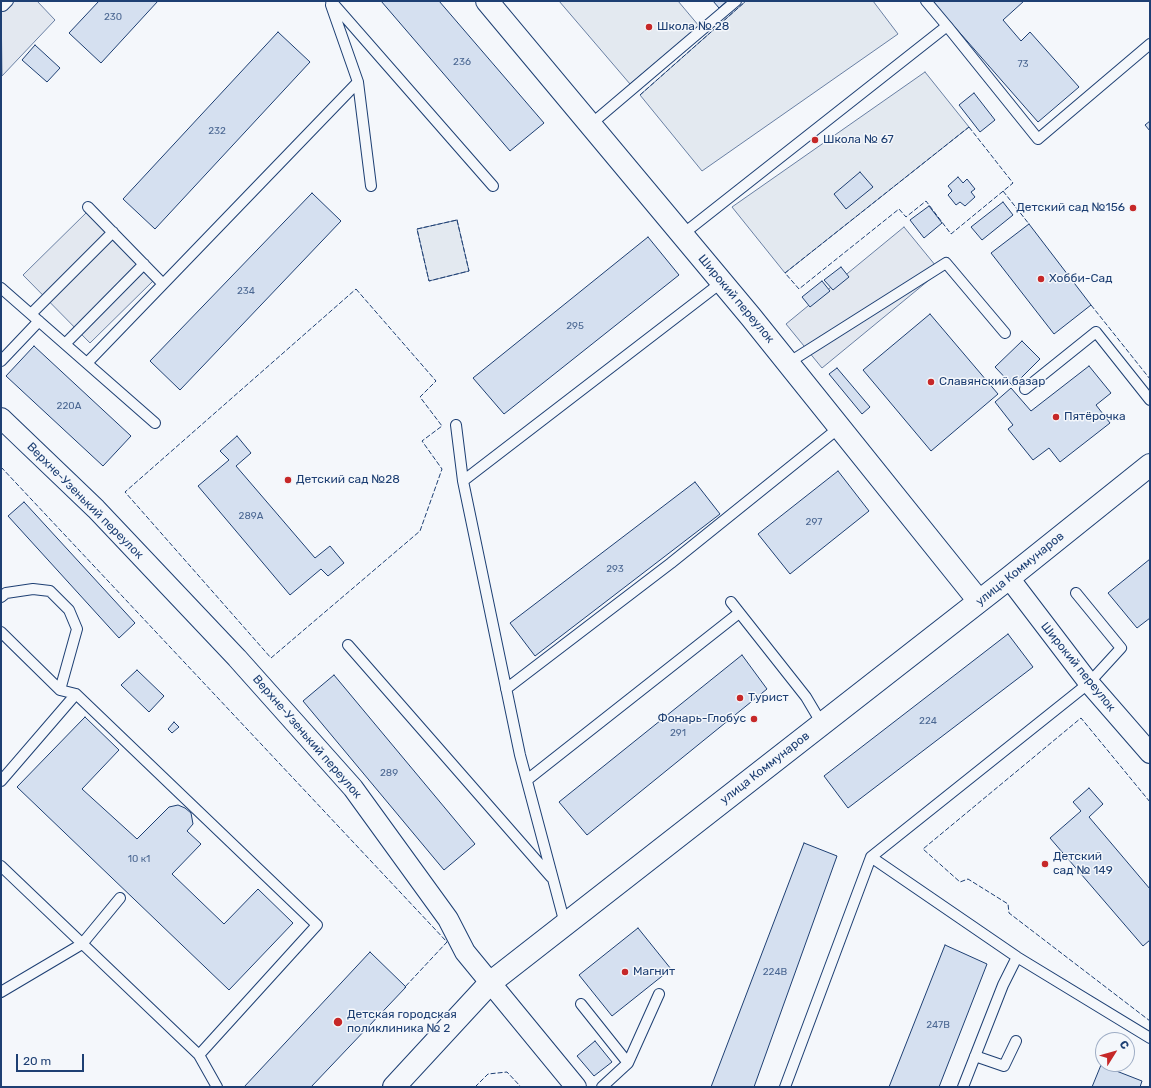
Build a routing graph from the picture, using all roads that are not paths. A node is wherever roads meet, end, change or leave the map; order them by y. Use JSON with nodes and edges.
{"nodes":[{"id":1,"x":330,"y":1,"type":"edge"},
{"id":2,"x":487,"y":1,"type":"edge"},
{"id":3,"x":736,"y":1,"type":"edge"},
{"id":4,"x":926,"y":1,"type":"edge"},
{"id":5,"x":947,"y":26,"type":"junction"},
{"id":6,"x":1150,"y":44,"type":"edge"},
{"id":7,"x":358,"y":82,"type":"junction"},
{"id":8,"x":590,"y":125,"type":"junction"},
{"id":9,"x":371,"y":186,"type":"dead end"},
{"id":10,"x":493,"y":186,"type":"dead end"},
{"id":11,"x":88,"y":207,"type":"dead end"},
{"id":12,"x":113,"y":232,"type":"junction"},
{"id":13,"x":683,"y":234,"type":"junction"},
{"id":14,"x":144,"y":264,"type":"junction"},
{"id":15,"x":722,"y":282,"type":"junction"},
{"id":16,"x":163,"y":284,"type":"junction"},
{"id":17,"x":1,"y":288,"type":"edge"},
{"id":18,"x":31,"y":314,"type":"junction"},
{"id":19,"x":39,"y":321,"type":"junction"},
{"id":20,"x":1005,"y":333,"type":"dead end"},
{"id":21,"x":65,"y":344,"type":"junction"},
{"id":22,"x":1,"y":361,"type":"edge"},
{"id":23,"x":87,"y":363,"type":"junction"},
{"id":24,"x":788,"y":363,"type":"junction"},
{"id":25,"x":1025,"y":388,"type":"dead end"},
{"id":26,"x":1150,"y":400,"type":"edge"},
{"id":27,"x":1,"y":418,"type":"edge"},
{"id":28,"x":155,"y":423,"type":"dead end"},
{"id":29,"x":456,"y":425,"type":"dead end"},
{"id":30,"x":840,"y":427,"type":"junction"},
{"id":31,"x":1150,"y":465,"type":"edge"},
{"id":32,"x":463,"y":481,"type":"junction"},
{"id":33,"x":1010,"y":578,"type":"junction"},
{"id":34,"x":1076,"y":593,"type":"dead end"},
{"id":35,"x":1,"y":597,"type":"edge"},
{"id":36,"x":979,"y":601,"type":"junction"},
{"id":37,"x":732,"y":602,"type":"dead end"},
{"id":38,"x":739,"y":613,"type":"junction"},
{"id":39,"x":1,"y":632,"type":"edge"},
{"id":40,"x":348,"y":645,"type":"dead end"},
{"id":41,"x":1089,"y":683,"type":"junction"},
{"id":42,"x":60,"y":690,"type":"junction"},
{"id":43,"x":506,"y":690,"type":"junction"},
{"id":44,"x":76,"y":694,"type":"junction"},
{"id":45,"x":822,"y":724,"type":"junction"},
{"id":46,"x":1150,"y":753,"type":"edge"},
{"id":47,"x":527,"y":780,"type":"junction"},
{"id":48,"x":1,"y":781,"type":"edge"},
{"id":49,"x":871,"y":857,"type":"junction"},
{"id":50,"x":1,"y":866,"type":"edge"},
{"id":51,"x":553,"y":878,"type":"junction"},
{"id":52,"x":120,"y":898,"type":"dead end"},
{"id":53,"x":565,"y":924,"type":"junction"},
{"id":54,"x":82,"y":944,"type":"junction"},
{"id":55,"x":1017,"y":957,"type":"junction"},
{"id":56,"x":490,"y":983,"type":"junction"},
{"id":57,"x":1,"y":992,"type":"edge"},
{"id":58,"x":659,"y":994,"type":"dead end"},
{"id":59,"x":581,"y":1004,"type":"dead end"},
{"id":60,"x":1150,"y":1038,"type":"edge"},
{"id":61,"x":1016,"y":1041,"type":"dead end"},
{"id":62,"x":199,"y":1055,"type":"junction"},
{"id":63,"x":975,"y":1056,"type":"junction"},
{"id":64,"x":628,"y":1063,"type":"junction"},
{"id":65,"x":217,"y":1087,"type":"edge"},
{"id":66,"x":394,"y":1087,"type":"edge"},
{"id":67,"x":576,"y":1087,"type":"edge"},
{"id":68,"x":602,"y":1087,"type":"edge"},
{"id":69,"x":785,"y":1087,"type":"edge"},
{"id":70,"x":963,"y":1087,"type":"edge"}],
"edges":[{"from":1,"to":7,"type":"lane"},
{"from":1,"to":10,"type":"lane"},
{"from":2,"to":8,"type":"street","name":"Широкий переулок"},
{"from":3,"to":8,"type":"lane"},
{"from":4,"to":5,"type":"lane"},
{"from":5,"to":6,"type":"lane"},
{"from":5,"to":13,"type":"lane"},
{"from":7,"to":9,"type":"lane"},
{"from":7,"to":16,"type":"lane"},
{"from":8,"to":13,"type":"street","name":"Широкий переулок"},
{"from":11,"to":12,"type":"lane"},
{"from":12,"to":14,"type":"lane"},
{"from":12,"to":18,"type":"lane"},
{"from":13,"to":15,"type":"street","name":"Широкий переулок"},
{"from":14,"to":16,"type":"lane"},
{"from":14,"to":21,"type":"lane"},
{"from":15,"to":24,"type":"street","name":"Широкий переулок"},
{"from":15,"to":32,"type":"lane"},
{"from":16,"to":23,"type":"lane"},
{"from":17,"to":18,"type":"lane"},
{"from":18,"to":19,"type":"lane"},
{"from":19,"to":21,"type":"lane"},
{"from":19,"to":22,"type":"lane"},
{"from":20,"to":24,"type":"lane"},
{"from":21,"to":23,"type":"lane"},
{"from":23,"to":28,"type":"lane"},
{"from":24,"to":30,"type":"street","name":"Широкий переулок"},
{"from":25,"to":26,"type":"lane"},
{"from":27,"to":56,"type":"street","name":"Верхне-Узенький переулок"},
{"from":29,"to":32,"type":"lane"},
{"from":30,"to":36,"type":"street","name":"Широкий переулок"},
{"from":30,"to":43,"type":"lane"},
{"from":31,"to":33,"type":"street","name":"улица Коммунаров"},
{"from":32,"to":43,"type":"lane"},
{"from":33,"to":36,"type":"street","name":"улица Коммунаров"},
{"from":33,"to":41,"type":"street","name":"Широкий переулок"},
{"from":34,"to":41,"type":"lane"},
{"from":35,"to":42,"type":"lane"},
{"from":36,"to":45,"type":"street","name":"улица Коммунаров"},
{"from":37,"to":38,"type":"lane"},
{"from":38,"to":45,"type":"lane"},
{"from":38,"to":47,"type":"lane"},
{"from":39,"to":42,"type":"lane"},
{"from":40,"to":51,"type":"lane"},
{"from":41,"to":46,"type":"street","name":"Широкий переулок"},
{"from":41,"to":49,"type":"lane"},
{"from":42,"to":44,"type":"lane"},
{"from":43,"to":47,"type":"lane"},
{"from":44,"to":48,"type":"lane"},
{"from":44,"to":62,"type":"lane"},
{"from":45,"to":53,"type":"street","name":"улица Коммунаров"},
{"from":47,"to":51,"type":"lane"},
{"from":49,"to":55,"type":"lane"},
{"from":49,"to":69,"type":"lane"},
{"from":50,"to":54,"type":"lane"},
{"from":51,"to":53,"type":"lane"},
{"from":52,"to":54,"type":"lane"},
{"from":53,"to":56,"type":"street","name":"улица Коммунаров"},
{"from":54,"to":57,"type":"lane"},
{"from":54,"to":62,"type":"lane"},
{"from":55,"to":60,"type":"lane"},
{"from":55,"to":63,"type":"lane"},
{"from":56,"to":66,"type":"street","name":"улица Коммунаров"},
{"from":56,"to":67,"type":"street","name":"Верхне-Узенький переулок"},
{"from":58,"to":64,"type":"lane"},
{"from":59,"to":64,"type":"lane"},
{"from":61,"to":63,"type":"lane"},
{"from":62,"to":65,"type":"lane"},
{"from":63,"to":70,"type":"lane"},
{"from":64,"to":68,"type":"lane"}]}
